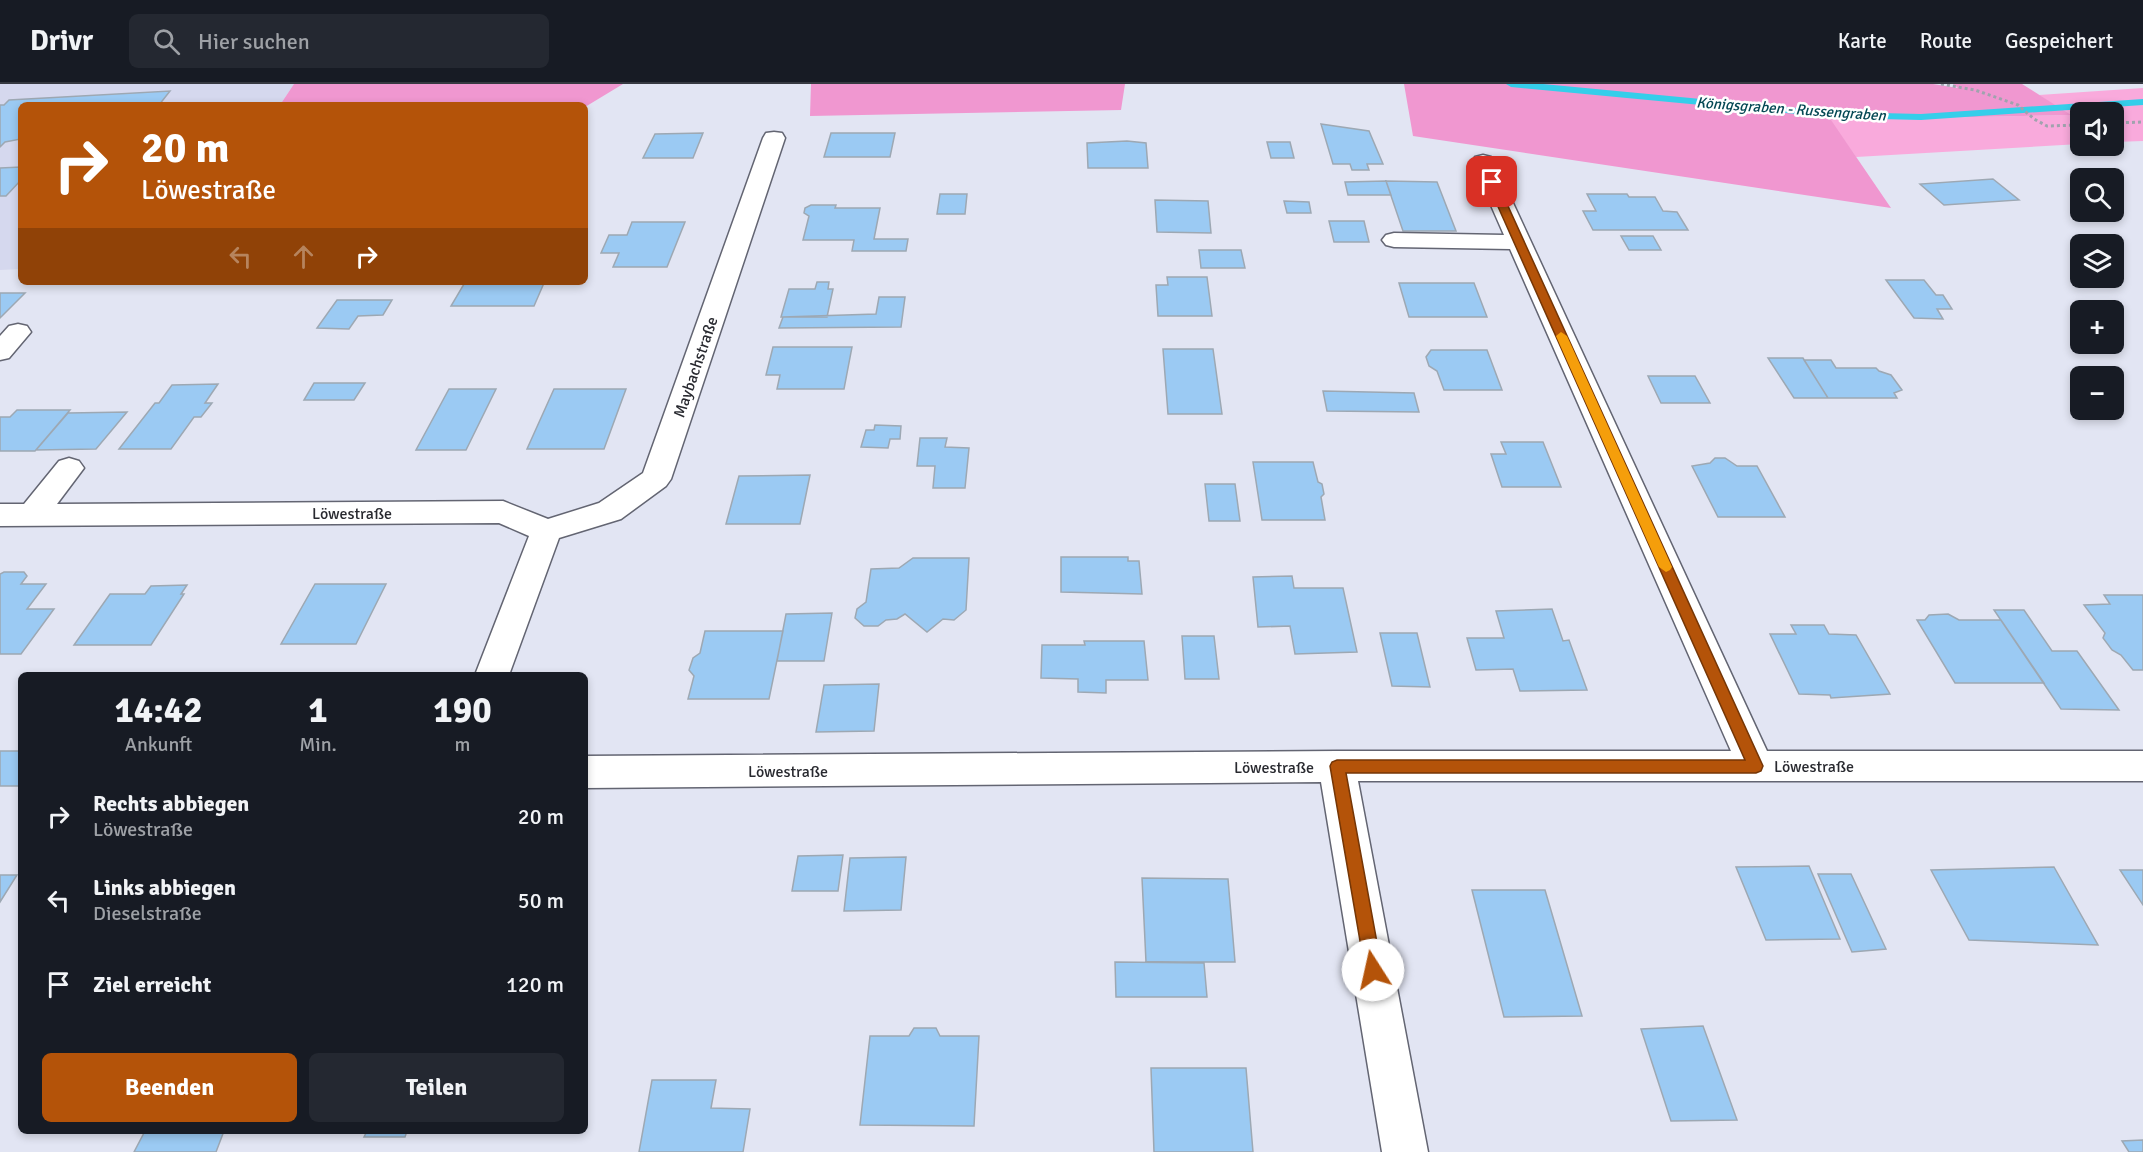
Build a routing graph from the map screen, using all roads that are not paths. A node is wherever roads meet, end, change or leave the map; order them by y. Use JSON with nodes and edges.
{"nodes":[{"id":1,"x":774,"y":138,"type":"dead end"},
{"id":2,"x":1483,"y":162,"type":"dead end"},
{"id":3,"x":1394,"y":240,"type":"dead end"},
{"id":4,"x":1519,"y":242,"type":"junction"},
{"id":5,"x":18,"y":332,"type":"dead end"},
{"id":6,"x":0,"y":352,"type":"edge"},
{"id":7,"x":69,"y":468,"type":"dead end"},
{"id":8,"x":0,"y":515,"type":"edge"},
{"id":9,"x":32,"y":515,"type":"junction"},
{"id":10,"x":546,"y":531,"type":"junction"},
{"id":11,"x":493,"y":672,"type":"edge"},
{"id":12,"x":1337,"y":766,"type":"junction"},
{"id":13,"x":1756,"y":766,"type":"junction"},
{"id":14,"x":2143,"y":766,"type":"edge"},
{"id":15,"x":588,"y":772,"type":"edge"},
{"id":16,"x":1405,"y":1152,"type":"edge"}],
"edges":[{"from":1,"to":10,"type":"street","name":"Maybachstraße"},
{"from":2,"to":4,"type":"street"},
{"from":3,"to":4,"type":"street"},
{"from":4,"to":13,"type":"street"},
{"from":5,"to":6,"type":"street"},
{"from":7,"to":9,"type":"street"},
{"from":8,"to":9,"type":"street","name":"Löwestraße"},
{"from":9,"to":10,"type":"street","name":"Löwestraße"},
{"from":10,"to":11,"type":"street"},
{"from":12,"to":13,"type":"street","name":"Löwestraße"},
{"from":12,"to":15,"type":"street","name":"Löwestraße"},
{"from":12,"to":16,"type":"street"},
{"from":13,"to":14,"type":"street","name":"Löwestraße"}]}
